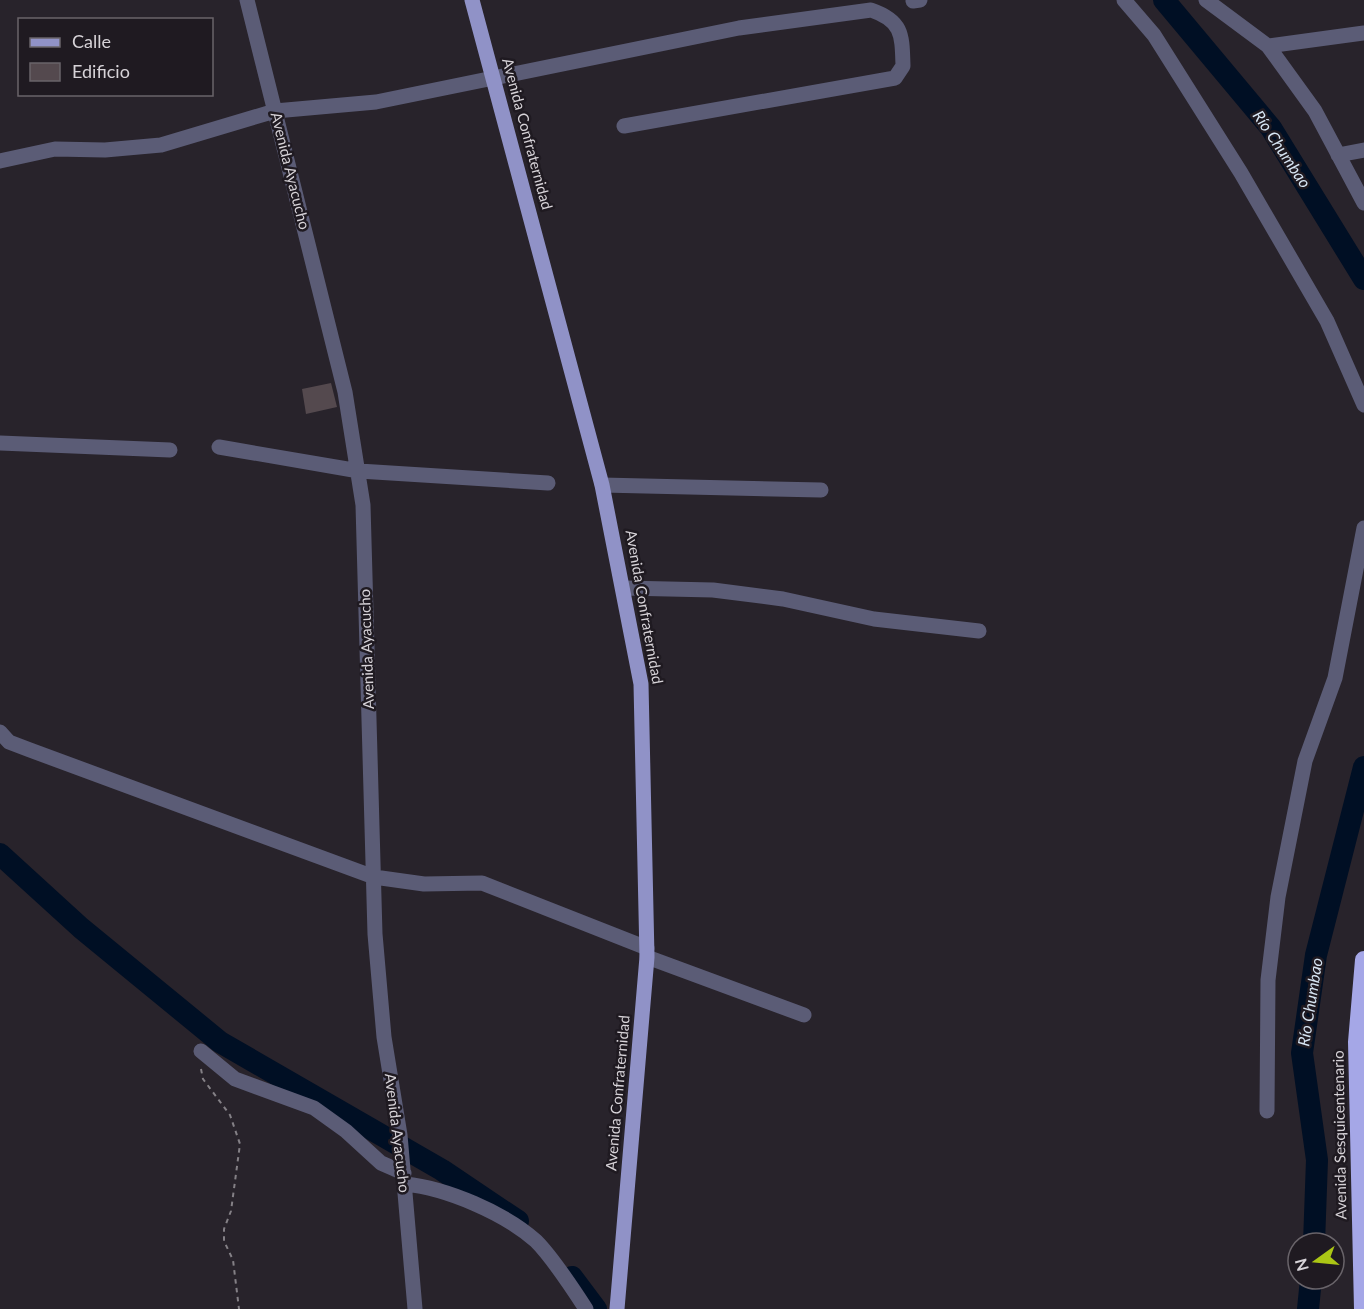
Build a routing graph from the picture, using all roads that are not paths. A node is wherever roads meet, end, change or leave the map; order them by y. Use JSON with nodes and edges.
{"nodes":[{"id":1,"x":247,"y":0,"type":"edge"},
{"id":2,"x":472,"y":0,"type":"edge"},
{"id":3,"x":1124,"y":0,"type":"edge"},
{"id":4,"x":1206,"y":0,"type":"edge"},
{"id":5,"x":1364,"y":33,"type":"edge"},
{"id":6,"x":1268,"y":46,"type":"junction"},
{"id":7,"x":494,"y":79,"type":"junction"},
{"id":8,"x":275,"y":111,"type":"junction"},
{"id":9,"x":624,"y":126,"type":"dead end"},
{"id":10,"x":1364,"y":150,"type":"edge"},
{"id":11,"x":1338,"y":155,"type":"junction"},
{"id":12,"x":0,"y":161,"type":"edge"},
{"id":13,"x":1364,"y":203,"type":"edge"},
{"id":14,"x":1364,"y":405,"type":"edge"},
{"id":15,"x":0,"y":443,"type":"edge"},
{"id":16,"x":219,"y":447,"type":"dead end"},
{"id":17,"x":170,"y":450,"type":"dead end"},
{"id":18,"x":359,"y":471,"type":"junction"},
{"id":19,"x":548,"y":483,"type":"dead end"},
{"id":20,"x":602,"y":485,"type":"junction"},
{"id":21,"x":821,"y":490,"type":"dead end"},
{"id":22,"x":1364,"y":528,"type":"edge"},
{"id":23,"x":1361,"y":559,"type":"edge"},
{"id":24,"x":624,"y":588,"type":"junction"},
{"id":25,"x":979,"y":632,"type":"dead end"},
{"id":26,"x":0,"y":732,"type":"edge"},
{"id":27,"x":374,"y":877,"type":"junction"},
{"id":28,"x":647,"y":952,"type":"junction"},
{"id":29,"x":1364,"y":960,"type":"edge"},
{"id":30,"x":804,"y":1015,"type":"dead end"},
{"id":31,"x":201,"y":1051,"type":"road end"},
{"id":32,"x":1267,"y":1111,"type":"dead end"},
{"id":33,"x":404,"y":1178,"type":"junction"},
{"id":34,"x":617,"y":1308,"type":"edge"},
{"id":35,"x":416,"y":1309,"type":"edge"},
{"id":36,"x":586,"y":1309,"type":"edge"},
{"id":37,"x":1363,"y":1309,"type":"edge"}],
"edges":[{"from":1,"to":8,"type":"street","name":"Avenida Ayacucho"},
{"from":2,"to":7,"type":"main road","name":"Avenida Confraternidad"},
{"from":3,"to":14,"type":"street"},
{"from":4,"to":6,"type":"street"},
{"from":5,"to":6,"type":"street"},
{"from":6,"to":11,"type":"street"},
{"from":7,"to":8,"type":"street"},
{"from":7,"to":9,"type":"street"},
{"from":7,"to":20,"type":"main road","name":"Avenida Confraternidad"},
{"from":8,"to":12,"type":"street"},
{"from":8,"to":18,"type":"street","name":"Avenida Ayacucho"},
{"from":10,"to":11,"type":"street"},
{"from":11,"to":13,"type":"street"},
{"from":15,"to":17,"type":"street"},
{"from":16,"to":18,"type":"street"},
{"from":18,"to":19,"type":"street"},
{"from":18,"to":27,"type":"street","name":"Avenida Ayacucho"},
{"from":20,"to":21,"type":"street"},
{"from":20,"to":24,"type":"main road","name":"Avenida Confraternidad"},
{"from":22,"to":23,"type":"street"},
{"from":23,"to":32,"type":"street"},
{"from":24,"to":25,"type":"street"},
{"from":24,"to":28,"type":"main road","name":"Avenida Confraternidad"},
{"from":26,"to":27,"type":"street"},
{"from":27,"to":28,"type":"street"},
{"from":27,"to":33,"type":"street","name":"Avenida Ayacucho"},
{"from":28,"to":30,"type":"street"},
{"from":28,"to":34,"type":"main road","name":"Avenida Confraternidad"},
{"from":29,"to":37,"type":"highway","name":"Avenida Sesquicentenario"},
{"from":31,"to":33,"type":"street"},
{"from":33,"to":35,"type":"street","name":"Avenida Ayacucho"},
{"from":33,"to":36,"type":"street"}]}
